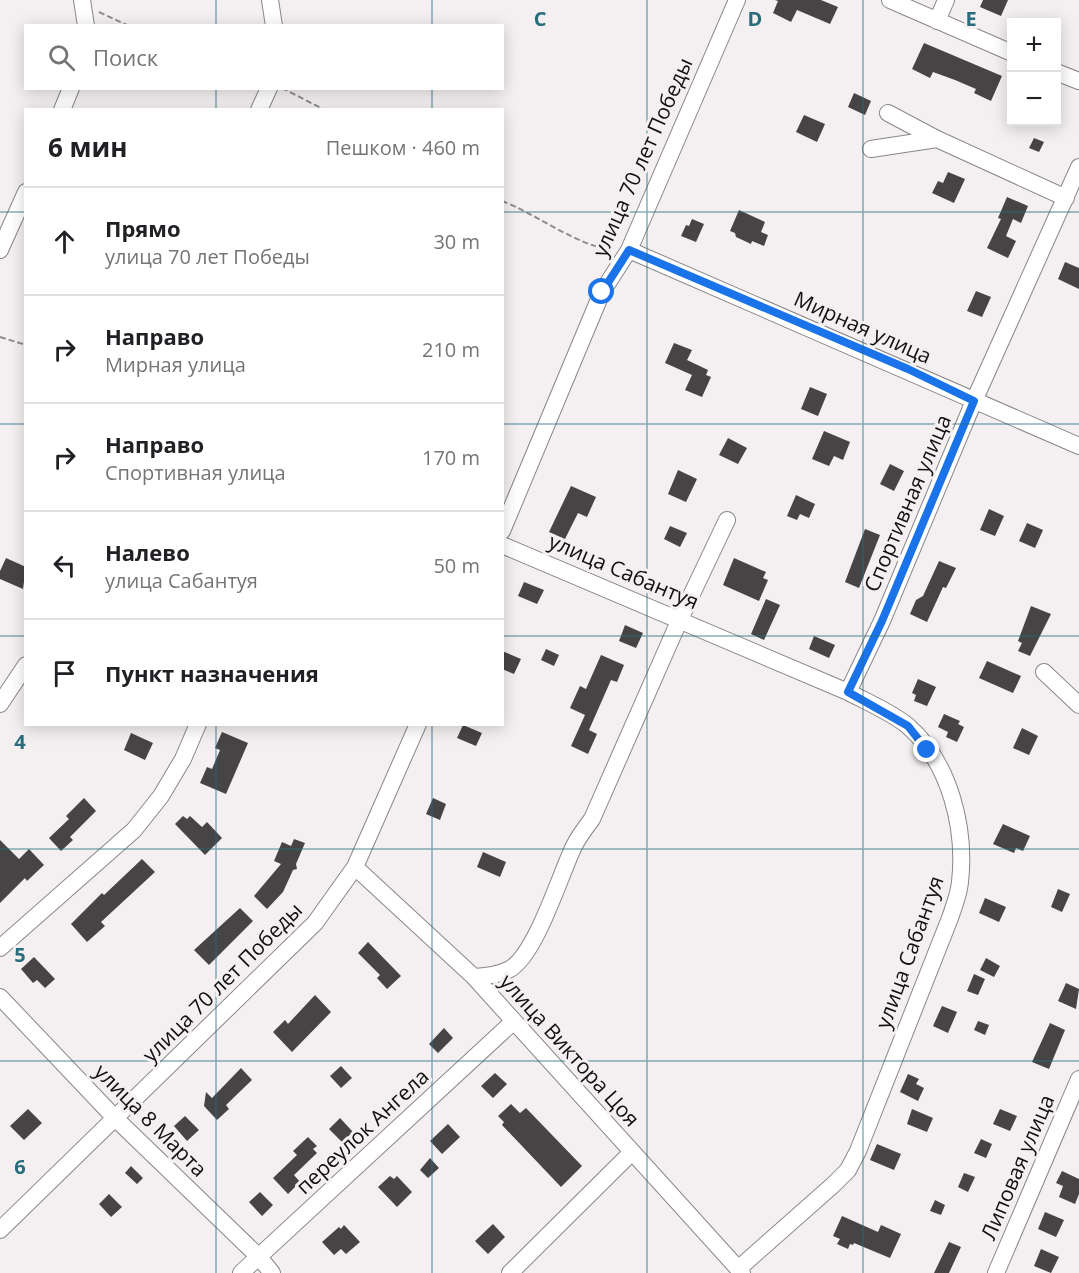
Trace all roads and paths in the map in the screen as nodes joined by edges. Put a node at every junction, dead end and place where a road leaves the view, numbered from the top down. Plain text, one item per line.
1 (270, 0) edge
2 (737, 0) edge
3 (890, 0) edge
4 (946, 0) edge
5 (86, 4) edge
6 (937, 21) junction
7 (86, 24) edge
8 (125, 24) edge
9 (274, 24) edge
10 (1007, 51) edge
11 (1061, 74) edge
12 (1079, 81) edge
13 (70, 90) edge
14 (268, 90) edge
15 (286, 90) edge
16 (63, 108) edge
17 (260, 108) edge
18 (321, 108) edge
19 (888, 113) dead end
20 (937, 139) junction
21 (871, 149) dead end
22 (1079, 167) edge
23 (24, 196) edge
24 (1066, 198) junction
25 (504, 202) edge
26 (0, 250) edge
27 (629, 250) junction
28 (0, 337) edge
29 (24, 344) edge
30 (974, 401) junction
31 (1079, 446) edge
32 (727, 520) dead end
33 (504, 526) edge
34 (504, 546) edge
35 (680, 619) junction
36 (24, 667) edge
37 (1044, 672) dead end
38 (848, 692) junction
39 (0, 704) edge
40 (1079, 705) edge
41 (197, 726) edge
42 (417, 726) edge
43 (355, 867) junction
44 (0, 948) edge
45 (474, 977) junction
46 (0, 997) edge
47 (514, 1021) junction
48 (1079, 1079) edge
49 (115, 1118) junction
50 (632, 1152) junction
51 (0, 1230) edge
52 (259, 1257) junction
53 (740, 1271) edge
54 (241, 1273) edge
55 (272, 1273) edge
56 (510, 1273) edge
57 (996, 1273) edge

1 - 9 street
2 - 27 street, улица 70 лет Победы
3 - 6 street
4 - 6 street
5 - 7 street
5 - 8 path
6 - 10 street
11 - 12 street
13 - 16 street
14 - 17 street
15 - 18 path
19 - 20 street
20 - 21 street
20 - 24 street
22 - 24 street, Спортивная улица
23 - 26 street
24 - 30 street, Спортивная улица
25 - 27 path
27 - 30 street, Мирная улица
27 - 33 street, улица 70 лет Победы
28 - 29 path
30 - 31 street, Мирная улица
30 - 38 street, Спортивная улица
32 - 35 street
34 - 35 street, улица Сабантуя
35 - 38 street, улица Сабантуя
35 - 45 street
36 - 39 street
37 - 40 street
38 - 53 street, улица Сабантуя
41 - 44 street
42 - 43 street, улица 70 лет Победы
43 - 45 street, улица Виктора Цоя
43 - 49 street, улица 70 лет Победы
45 - 47 street, улица Виктора Цоя
46 - 49 street, улица 8 Марта
47 - 50 street, улица Виктора Цоя
47 - 52 street, переулок Ангела
48 - 57 street, Липовая улица
49 - 51 street, улица 70 лет Победы
49 - 52 street, улица 8 Марта
50 - 53 street, улица Виктора Цоя
50 - 56 street
52 - 54 street, переулок Ангела
52 - 55 street, улица 8 Марта

